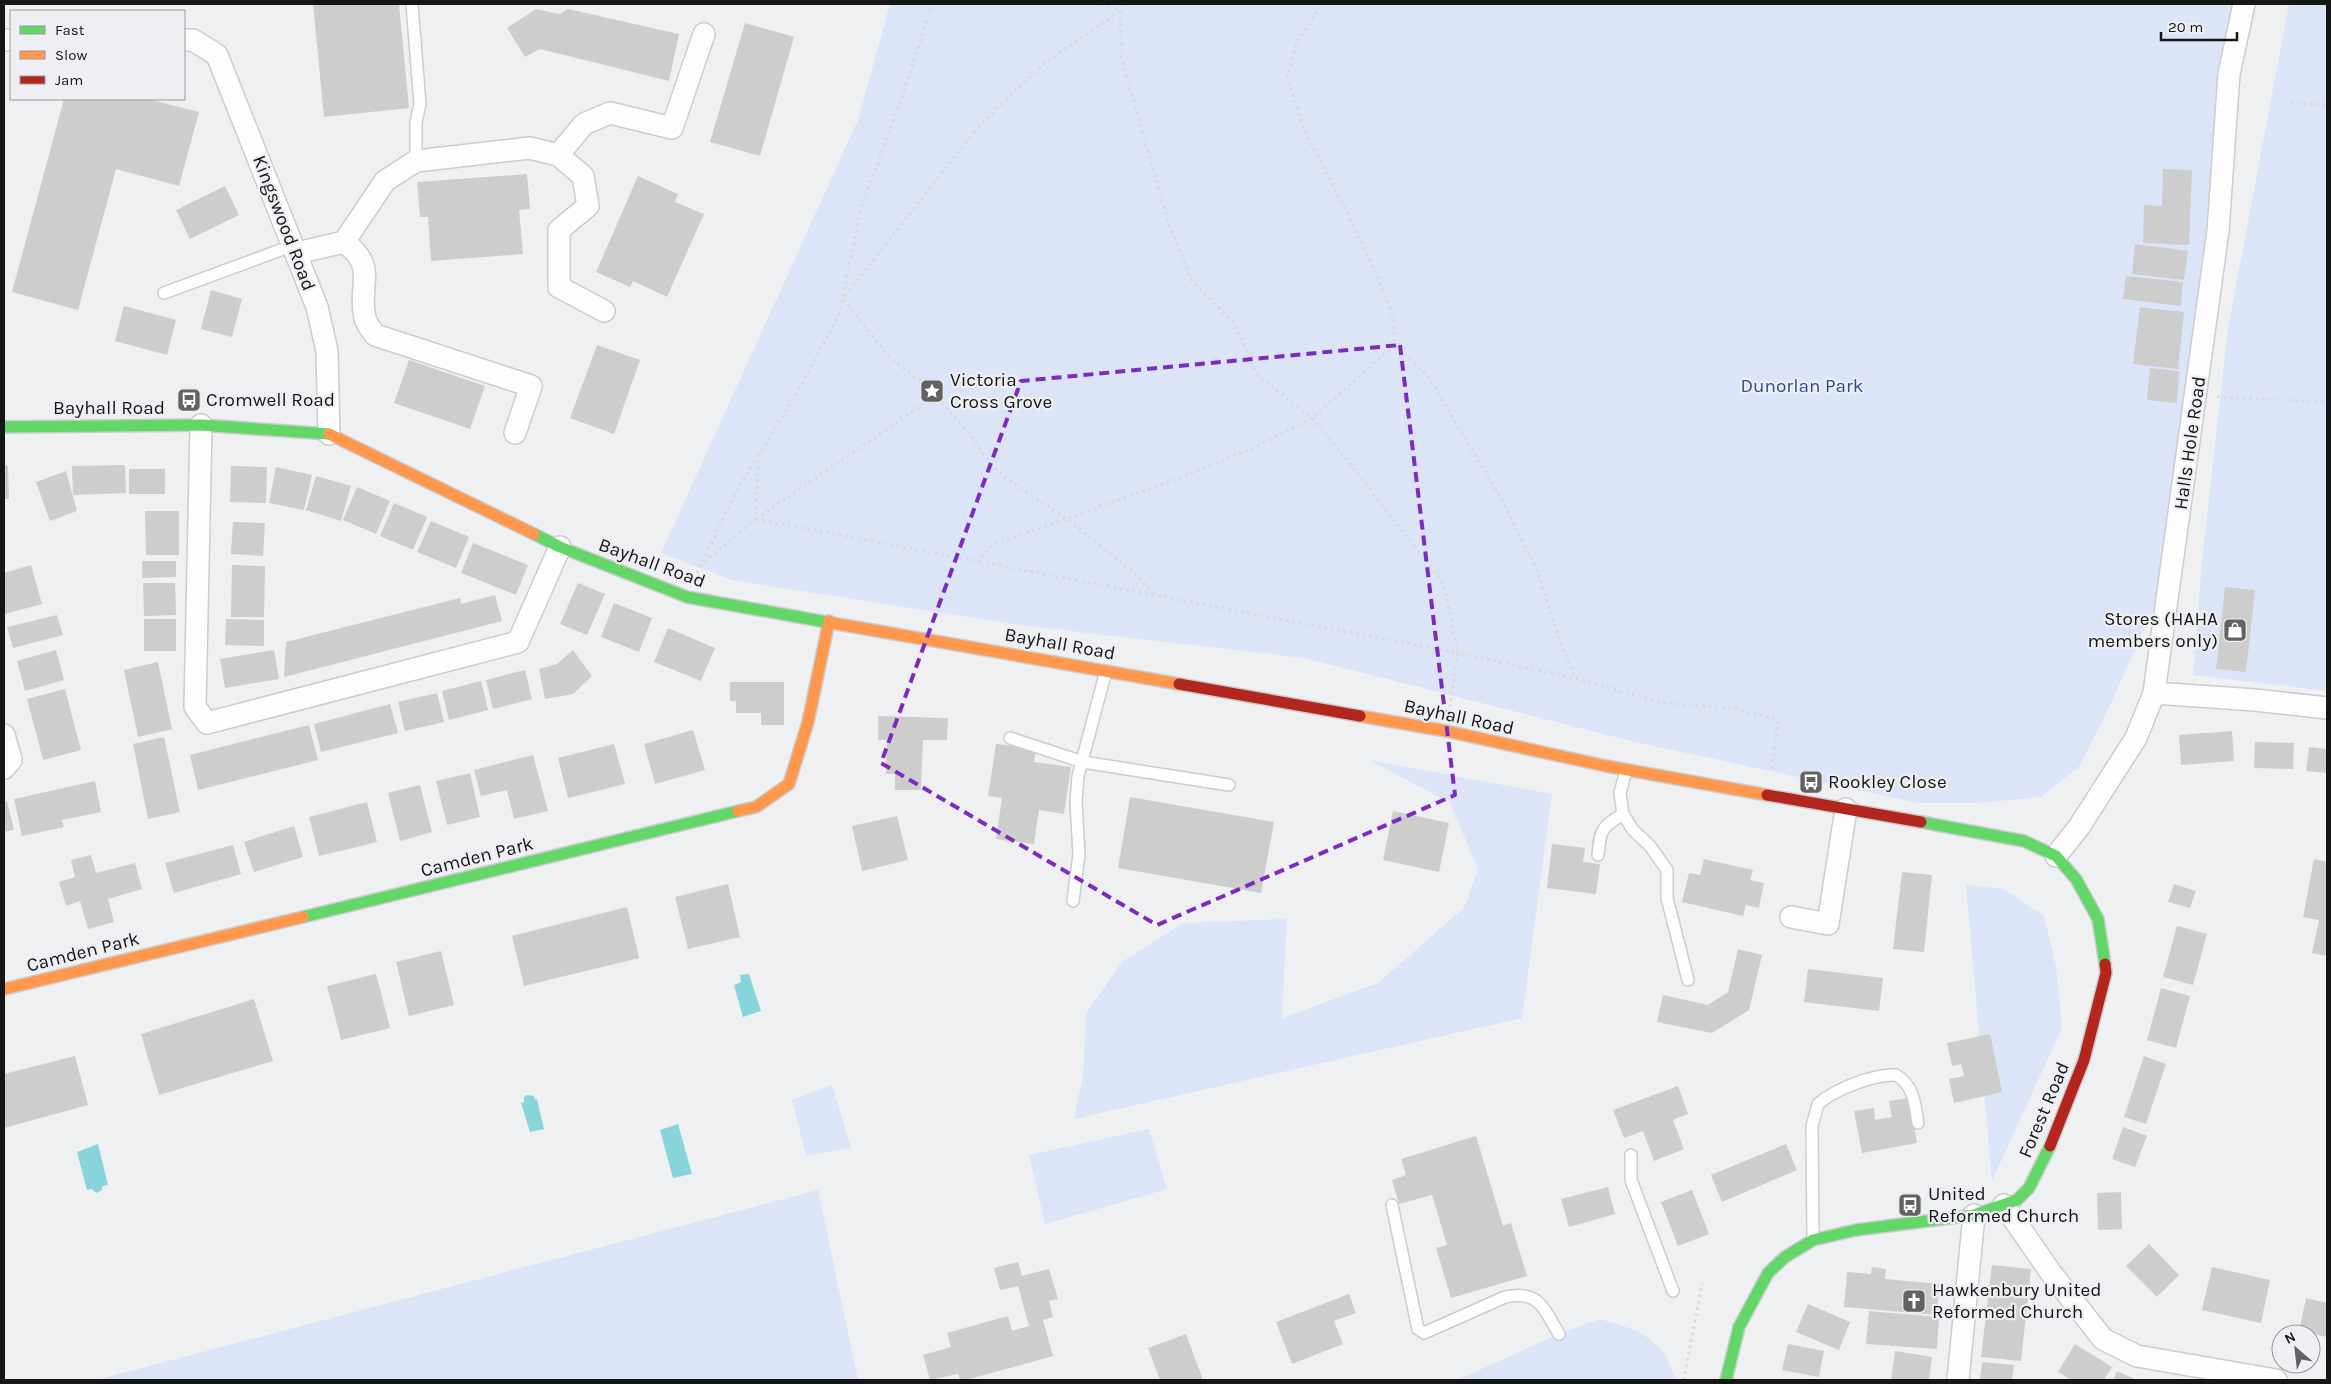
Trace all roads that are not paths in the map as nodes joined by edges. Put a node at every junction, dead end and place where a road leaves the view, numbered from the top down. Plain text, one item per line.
1 (412, 4) edge
2 (2244, 4) edge
3 (704, 34) dead end
4 (185, 40) edge
5 (558, 154) junction
6 (416, 161) junction
7 (344, 242) junction
8 (295, 249) junction
9 (164, 293) dead end
10 (604, 311) dead end
11 (201, 425) junction
12 (4, 426) edge
13 (515, 433) dead end
14 (329, 434) junction
15 (560, 547) junction
16 (829, 620) junction
17 (1107, 670) junction
18 (2154, 693) junction
19 (2327, 708) edge
20 (4, 735) edge
21 (1010, 738) dead end
22 (1083, 762) junction
23 (4, 768) edge
24 (1626, 770) junction
25 (1229, 785) dead end
26 (1846, 809) junction
27 (1623, 814) junction
28 (1598, 854) dead end
29 (2056, 856) junction
30 (1073, 902) dead end
31 (1791, 917) dead end
32 (2098, 920) joint
33 (1688, 980) dead end
34 (4, 989) edge
35 (1918, 1123) dead end
36 (1632, 1156) dead end
37 (1392, 1205) dead end
38 (2004, 1205) junction
39 (1974, 1215) junction
40 (1813, 1240) junction
41 (1673, 1292) dead end
42 (1559, 1334) dead end
43 (1726, 1380) edge
44 (1958, 1380) edge
45 (2276, 1380) edge

1 - 6 lane
2 - 18 street, Halls Hole Road
3 - 5 street
4 - 8 street, Kingswood Road
5 - 6 street
5 - 10 street
6 - 7 street
7 - 8 street
7 - 13 street
8 - 9 lane
8 - 14 street, Kingswood Road
11 - 12 street, Bayhall Road
11 - 14 street, Bayhall Road
11 - 15 street
14 - 15 street, Bayhall Road
15 - 16 street, Bayhall Road
16 - 17 street, Bayhall Road
16 - 34 street, Camden Park
17 - 22 lane
17 - 24 street, Bayhall Road
18 - 19 street
18 - 29 street, Halls Hole Road
20 - 23 street
21 - 22 lane
22 - 25 lane
22 - 30 lane
24 - 26 street, Bayhall Road
24 - 27 lane
26 - 29 street, Bayhall Road
26 - 31 street
27 - 28 lane
27 - 33 lane
29 - 32 street, Bayhall Road
32 - 38 street, Forest Road
35 - 40 lane
36 - 41 lane
37 - 42 lane
38 - 39 street, Forest Road
38 - 45 street
39 - 40 street, Forest Road
39 - 44 street
40 - 43 street, Forest Road

